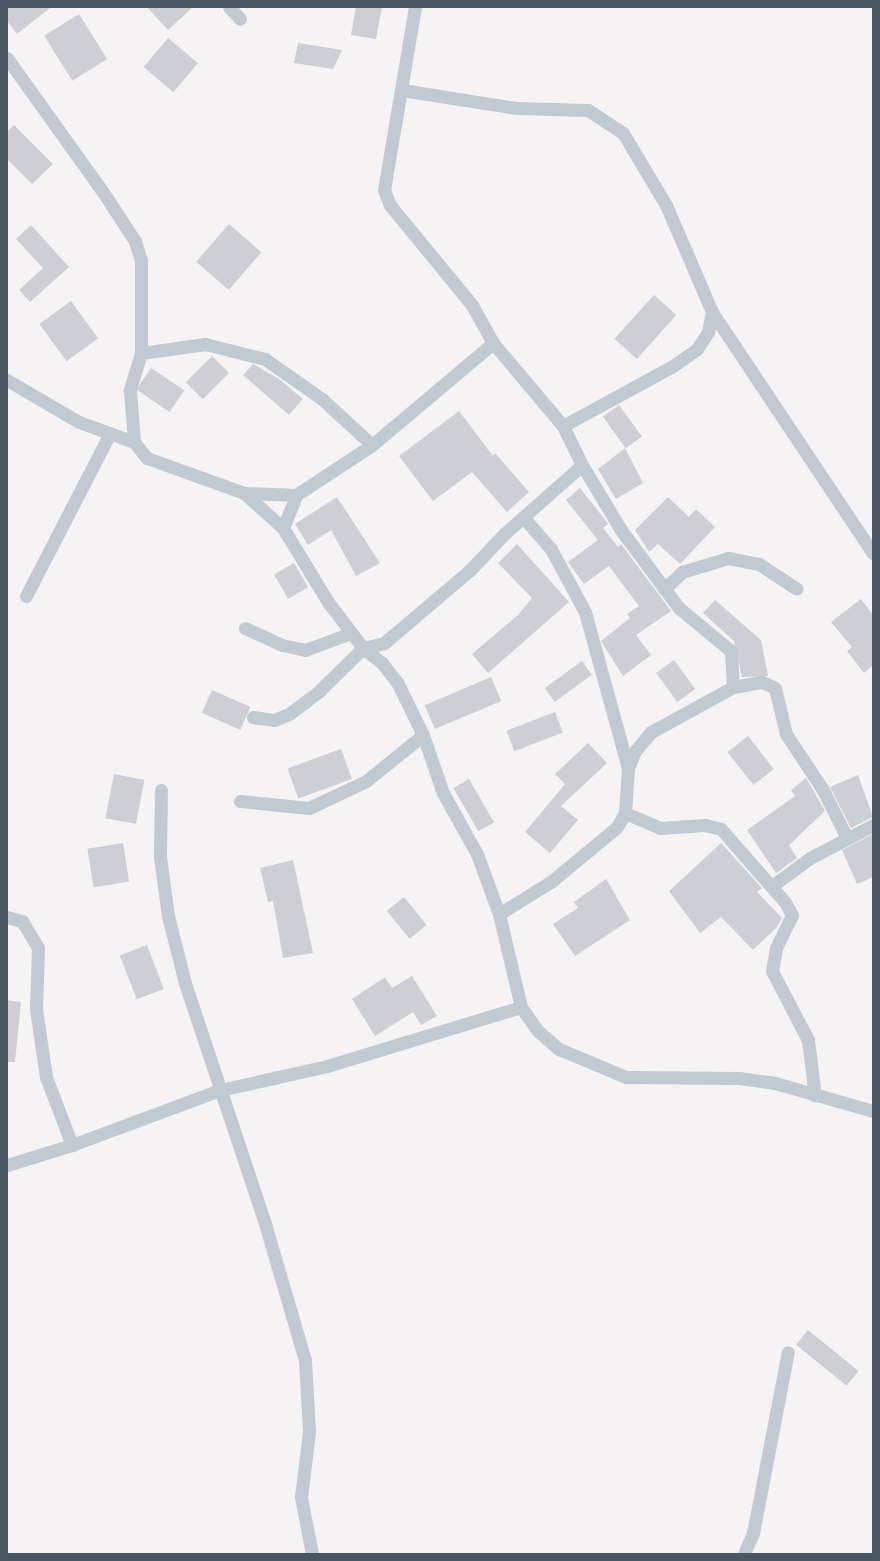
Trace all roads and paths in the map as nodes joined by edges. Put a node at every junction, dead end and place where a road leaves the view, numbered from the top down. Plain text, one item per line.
1 (229, 7) edge
2 (415, 7) edge
3 (240, 19) dead end
4 (7, 58) edge
5 (402, 90) junction
6 (712, 312) junction
7 (493, 343) junction
8 (142, 353) junction
9 (7, 380) edge
10 (564, 426) junction
11 (110, 433) junction
12 (134, 442) junction
13 (372, 445) junction
14 (582, 465) junction
15 (244, 493) junction
16 (296, 495) junction
17 (523, 517) junction
18 (283, 528) junction
19 (873, 553) edge
20 (664, 589) junction
21 (797, 589) dead end
22 (26, 596) dead end
23 (245, 628) dead end
24 (351, 633) junction
25 (363, 648) junction
26 (733, 687) junction
27 (253, 717) dead end
28 (423, 735) junction
29 (628, 768) junction
30 (161, 790) dead end
31 (240, 802) dead end
32 (626, 813) junction
33 (873, 825) edge
34 (847, 838) junction
35 (772, 886) junction
36 (499, 914) junction
37 (7, 917) edge
38 (521, 1007) junction
39 (220, 1090) junction
40 (814, 1096) junction
41 (873, 1111) edge
42 (72, 1145) junction
43 (7, 1165) edge
44 (788, 1352) dead end
45 (312, 1554) edge
46 (744, 1554) edge

1 - 3 street
2 - 5 street
4 - 8 street
5 - 6 street
5 - 7 street
6 - 10 street
6 - 19 street
7 - 10 street
7 - 13 street
8 - 12 street
8 - 13 street
9 - 11 street
10 - 14 street
11 - 12 street
11 - 22 street
12 - 15 street
13 - 16 street
14 - 17 street
14 - 20 street
15 - 16 street
15 - 18 street
16 - 18 street
17 - 25 street
17 - 29 street
18 - 24 street
20 - 21 street
20 - 26 street
23 - 24 street
24 - 25 street
25 - 27 street
25 - 28 street
26 - 29 street
26 - 34 street
28 - 31 street
28 - 36 street
29 - 32 street
30 - 39 street
32 - 35 street
32 - 36 street
33 - 34 street
34 - 35 street
35 - 40 street
36 - 38 street
37 - 42 street
38 - 39 street
38 - 40 street
39 - 42 street
39 - 45 street
40 - 41 street
42 - 43 street
44 - 46 street

